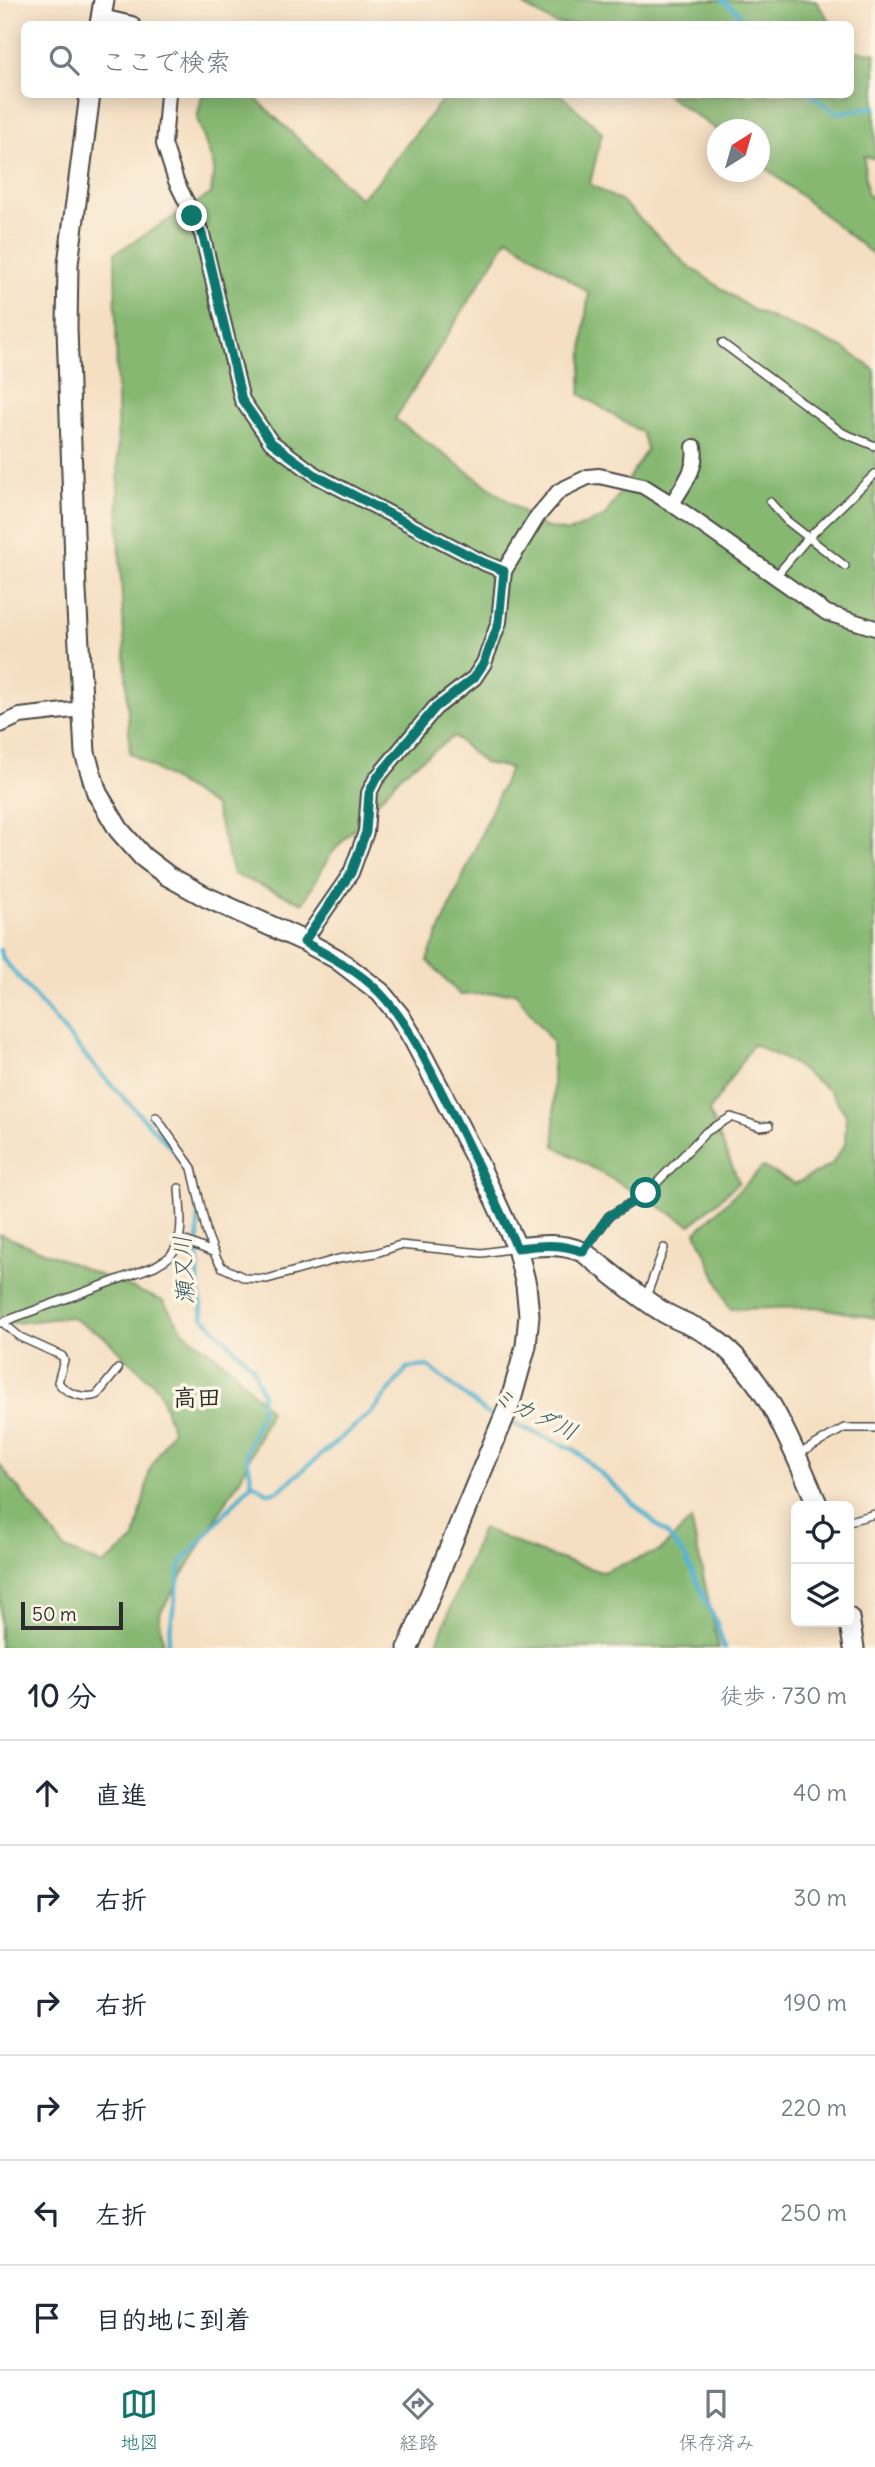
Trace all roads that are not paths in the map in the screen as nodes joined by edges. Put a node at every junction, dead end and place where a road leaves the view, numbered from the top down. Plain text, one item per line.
1 (102, 14) edge
2 (123, 21) edge
3 (89, 98) edge
4 (168, 98) edge
5 (722, 343) dead end
6 (875, 446) edge
7 (694, 447) dead end
8 (875, 474) edge
9 (770, 502) dead end
10 (672, 504) junction
11 (808, 538) junction
12 (845, 566) dead end
13 (504, 571) junction
14 (775, 577) junction
15 (875, 628) edge
16 (82, 709) junction
17 (0, 724) edge
18 (304, 942) junction
19 (156, 1117) dead end
20 (769, 1126) dead end
21 (179, 1188) dead end
22 (178, 1238) junction
23 (517, 1248) junction
24 (664, 1248) dead end
25 (583, 1252) junction
26 (215, 1254) junction
27 (645, 1299) junction
28 (1, 1322) edge
29 (118, 1369) dead end
30 (875, 1429) edge
31 (796, 1456) junction
32 (816, 1501) edge
33 (875, 1514) edge
34 (854, 1520) edge
35 (850, 1627) edge
36 (408, 1648) edge
37 (854, 1648) edge

1 - 2 street
3 - 16 street
4 - 13 street
5 - 6 lane
7 - 10 street
8 - 11 lane
9 - 11 lane
10 - 13 street
10 - 14 street
11 - 12 lane
11 - 14 lane
13 - 18 street
14 - 15 street
16 - 17 street
16 - 18 street
18 - 23 street
19 - 26 lane
20 - 25 lane
21 - 22 lane
22 - 26 lane
22 - 28 lane
23 - 25 street
23 - 26 lane
23 - 36 street
24 - 27 lane
25 - 27 street
27 - 31 street
28 - 29 lane
30 - 31 lane
31 - 32 street
33 - 34 lane
35 - 37 street

